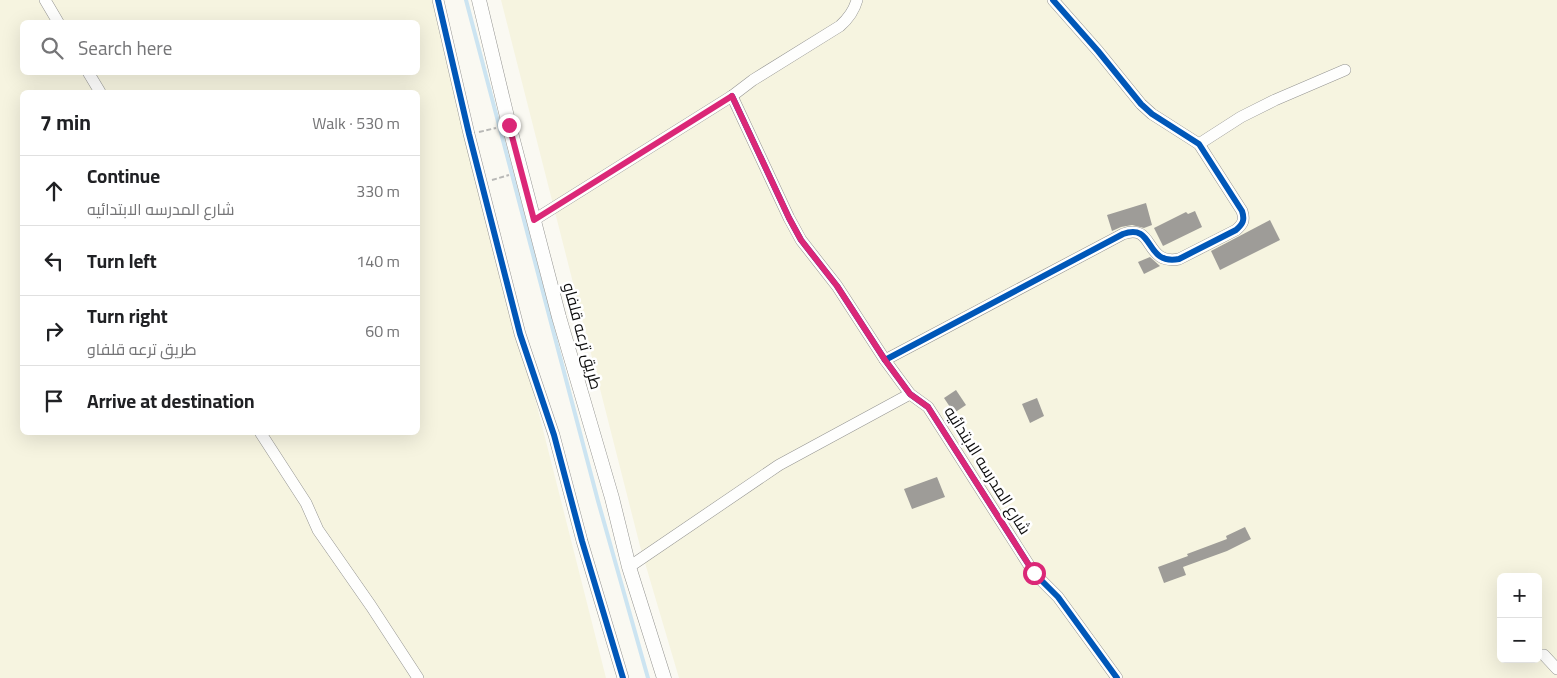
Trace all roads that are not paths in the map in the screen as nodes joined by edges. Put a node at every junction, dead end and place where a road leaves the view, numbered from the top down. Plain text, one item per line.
1 (45, 0) edge
2 (438, 0) edge
3 (479, 0) edge
4 (857, 0) edge
5 (1053, 0) edge
6 (57, 20) edge
7 (1345, 70) dead end
8 (90, 75) edge
9 (99, 90) edge
10 (732, 96) junction
11 (1200, 144) junction
12 (534, 220) junction
13 (885, 360) junction
14 (910, 394) junction
15 (262, 435) edge
16 (630, 567) junction
17 (1544, 655) dead end
18 (1557, 669) edge
19 (418, 678) edge
20 (623, 678) edge
21 (664, 678) edge
22 (1118, 678) edge

1 - 6 street
2 - 20 street
3 - 12 street, طريق ترعه قلفاو
4 - 10 street
5 - 11 street
7 - 11 street
8 - 9 street
10 - 12 street
10 - 13 street, شارع المدرسه الابتدائيه
11 - 13 street
12 - 16 street, طريق ترعه قلفاو
13 - 14 street, شارع المدرسه الابتدائيه
14 - 16 street
14 - 22 street, شارع المدرسه الابتدائيه
15 - 19 street
16 - 21 street, طريق ترعه قلفاو
17 - 18 street

